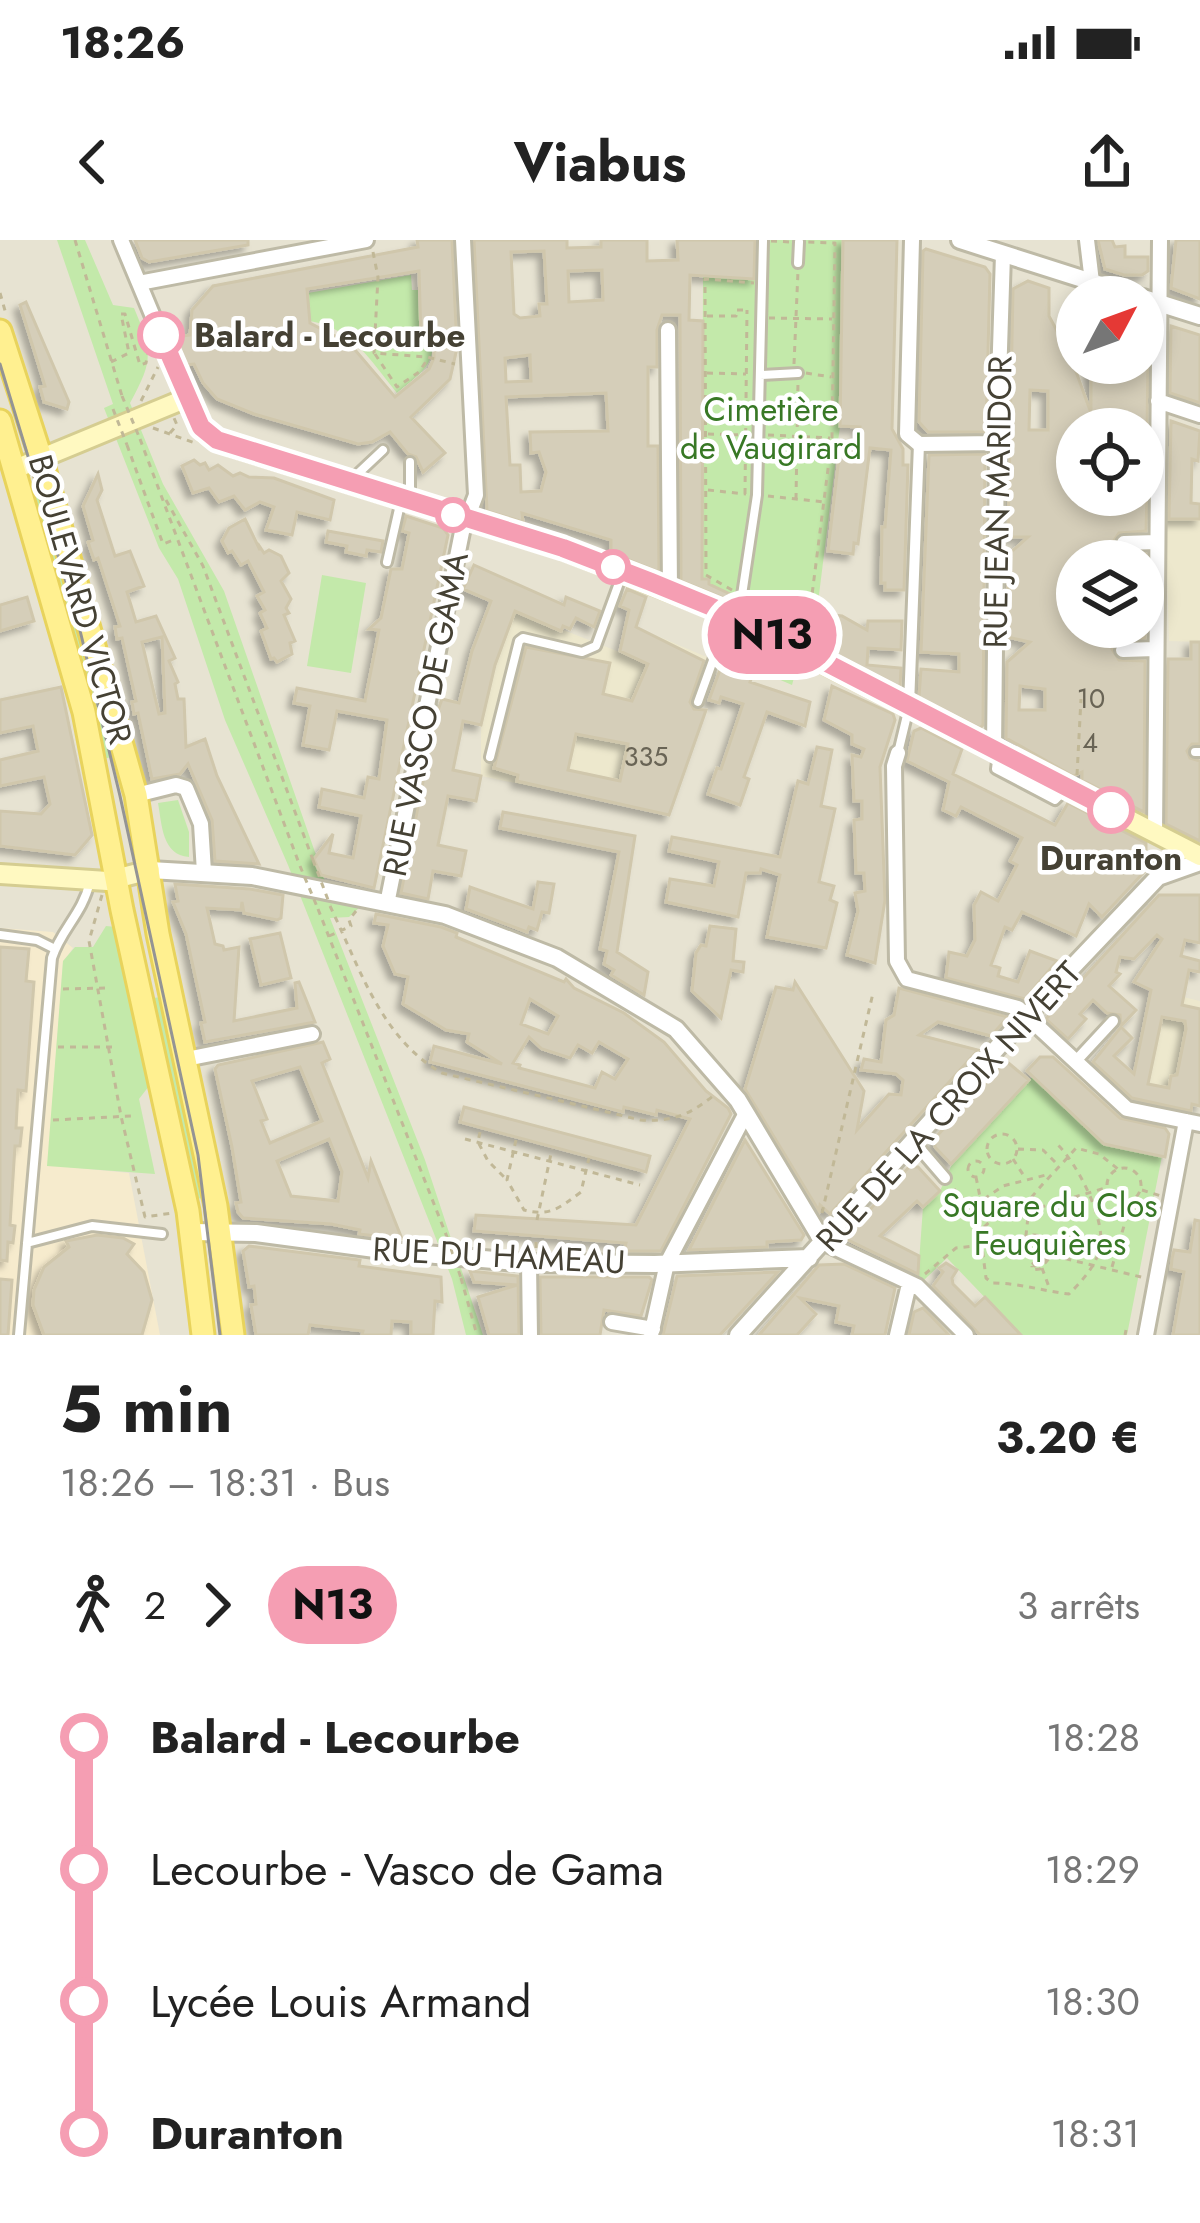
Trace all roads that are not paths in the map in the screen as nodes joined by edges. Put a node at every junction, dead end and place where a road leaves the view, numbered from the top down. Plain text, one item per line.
1 (121, 240) edge
2 (464, 240) edge
3 (912, 240) edge
4 (960, 240) edge
5 (1087, 240) edge
6 (1160, 240) edge
7 (763, 241) edge
8 (799, 242) edge
9 (369, 246) edge
10 (1004, 254) junction
11 (798, 263) road end
12 (1073, 276) edge
13 (1091, 276) edge
14 (1152, 276) edge
15 (139, 283) junction
16 (1164, 305) edge
17 (1200, 316) edge
18 (668, 330) dead end
19 (0, 331) edge
20 (796, 373) road end
21 (760, 375) junction
22 (1156, 384) edge
23 (187, 398) junction
24 (1158, 401) junction
25 (1200, 415) edge
26 (0, 421) edge
27 (997, 443) junction
28 (919, 444) junction
29 (382, 450) dead end
30 (41, 458) junction
31 (410, 461) dead end
32 (15, 469) junction
33 (348, 482) junction
34 (406, 500) junction
35 (467, 520) junction
36 (1156, 540) edge
37 (387, 562) dead end
38 (624, 572) junction
39 (670, 590) junction
40 (736, 614) junction
41 (1123, 650) dead end
42 (1156, 650) joint
43 (698, 703) dead end
44 (909, 705) junction
45 (996, 752) junction
46 (898, 753) joint
47 (490, 757) dead end
48 (136, 795) junction
49 (1155, 833) junction
50 (1200, 860) edge
51 (150, 870) junction
52 (204, 872) junction
53 (0, 874) edge
54 (103, 884) junction
55 (387, 904) junction
56 (0, 935) edge
57 (55, 949) junction
58 (1026, 1016) junction
59 (1113, 1021) dead end
60 (312, 1034) dead end
61 (186, 1059) junction
62 (1075, 1062) junction
63 (746, 1113) junction
64 (1193, 1123) edge
65 (914, 1142) junction
66 (946, 1178) road end
67 (185, 1222) junction
68 (220, 1232) junction
69 (822, 1233) junction
70 (162, 1234) dead end
71 (27, 1243) junction
72 (532, 1256) junction
73 (808, 1258) junction
74 (667, 1263) junction
75 (913, 1285) junction
76 (612, 1322) dead end
77 (652, 1332) edge
78 (19, 1335) edge
79 (203, 1335) edge
80 (233, 1335) edge
81 (530, 1335) edge
82 (738, 1335) edge
83 (897, 1335) edge
84 (966, 1335) edge
85 (1146, 1335) edge

1 - 15 street
2 - 35 street, RUE VASCO DE GAMA
3 - 28 street
4 - 10 street
5 - 13 street
6 - 14 street
7 - 21 lane
8 - 11 lane
9 - 15 street
10 - 12 street
10 - 27 street, RUE JEAN MARIDOR
15 - 23 street
16 - 17 street
18 - 39 street
19 - 30 main road, BOULEVARD VICTOR
20 - 21 lane
21 - 40 lane
22 - 24 street
23 - 30 main road
23 - 33 main road
24 - 25 street
24 - 36 street
26 - 32 main road, BOULEVARD VICTOR
27 - 28 street
27 - 45 street, RUE JEAN MARIDOR
28 - 44 street
29 - 33 lane
30 - 32 main road
30 - 48 main road, BOULEVARD VICTOR
31 - 34 lane
32 - 54 main road, BOULEVARD VICTOR
33 - 34 main road
34 - 35 main road
34 - 37 lane
35 - 38 main road
35 - 55 street, RUE VASCO DE GAMA
38 - 39 main road
38 - 47 lane
39 - 40 main road
40 - 43 lane
40 - 44 main road
41 - 42 street
42 - 49 street
44 - 45 main road
44 - 46 lane
45 - 49 main road
46 - 58 street
48 - 51 main road, BOULEVARD VICTOR
48 - 52 street
49 - 50 main road
50 - 58 street, RUE DE LA CROIX NIVERT
51 - 52 street
51 - 54 main road
51 - 61 main road, BOULEVARD VICTOR
52 - 55 street
53 - 54 main road
54 - 57 lane
54 - 67 main road, BOULEVARD VICTOR
55 - 63 street
56 - 57 lane
57 - 71 lane
58 - 62 street
58 - 65 street, RUE DE LA CROIX NIVERT
59 - 62 street
60 - 61 street
61 - 68 main road, BOULEVARD VICTOR
62 - 64 street
63 - 69 street
63 - 74 street
64 - 85 street
65 - 66 street
65 - 69 street, RUE DE LA CROIX NIVERT
67 - 68 street, RUE DU HAMEAU
67 - 79 main road, BOULEVARD VICTOR
68 - 72 street, RUE DU HAMEAU
68 - 80 main road, BOULEVARD VICTOR
69 - 73 street, RUE DE LA CROIX NIVERT
69 - 75 street
70 - 71 lane
71 - 78 lane
72 - 74 street, RUE DU HAMEAU
72 - 81 street
73 - 74 street, RUE DU HAMEAU
73 - 82 street, RUE DE LA CROIX NIVERT
74 - 77 street
75 - 83 street
75 - 84 street
76 - 77 street

